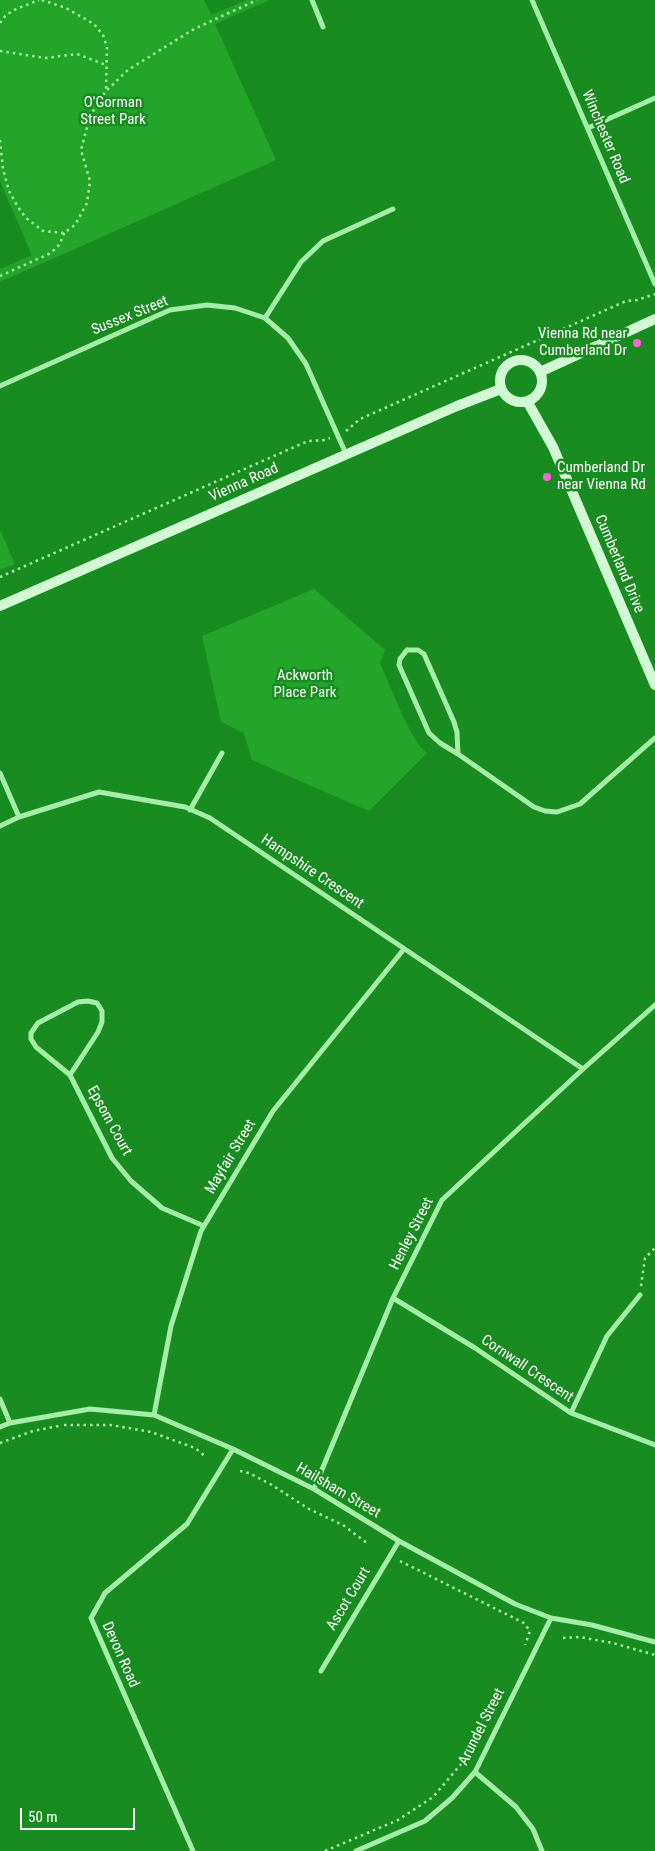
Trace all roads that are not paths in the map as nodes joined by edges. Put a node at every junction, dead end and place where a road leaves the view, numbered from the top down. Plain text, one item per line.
1 (312, 0) edge
2 (532, 0) edge
3 (323, 27) dead end
4 (655, 98) edge
5 (588, 128) junction
6 (393, 209) dead end
7 (655, 284) edge
8 (265, 318) junction
9 (655, 319) edge
10 (540, 372) junction
11 (0, 386) edge
12 (501, 389) junction
13 (527, 401) junction
14 (346, 454) junction
15 (0, 606) edge
16 (655, 685) edge
17 (655, 738) edge
18 (222, 753) dead end
19 (458, 754) junction
20 (0, 773) edge
21 (190, 810) junction
22 (19, 817) junction
23 (0, 826) edge
24 (404, 949) junction
25 (655, 1005) edge
26 (583, 1068) junction
27 (70, 1075) junction
28 (204, 1226) junction
29 (640, 1295) road end
30 (393, 1298) junction
31 (0, 1399) edge
32 (571, 1414) junction
33 (154, 1415) junction
34 (10, 1423) junction
35 (0, 1426) edge
36 (655, 1445) edge
37 (233, 1450) junction
38 (314, 1489) junction
39 (399, 1541) junction
40 (551, 1618) junction
41 (655, 1642) edge
42 (321, 1671) dead end
43 (476, 1772) junction
44 (192, 1851) edge
45 (356, 1851) edge
46 (542, 1851) edge

1 - 3 street
2 - 5 street, Winchester Road
4 - 5 street
5 - 7 street, Winchester Road
6 - 8 street
8 - 11 street, Sussex Street
8 - 14 street, Sussex Street
9 - 10 main road
10 - 12 main road
10 - 13 main road
12 - 13 main road
12 - 14 main road, Vienna Road
13 - 16 main road, Cumberland Drive
14 - 15 main road, Vienna Road
17 - 19 street
18 - 21 street
19 - 19 street
20 - 22 street
21 - 22 street, Hampshire Crescent
21 - 24 street, Hampshire Crescent
22 - 23 street, Hampshire Crescent
24 - 26 street, Hampshire Crescent
24 - 28 street, Mayfair Street
25 - 26 street, Henley Street
26 - 30 street, Henley Street
27 - 27 street, Epsom Court
27 - 28 street, Epsom Court
28 - 33 street, Mayfair Street
29 - 32 street
30 - 32 street, Cornwall Crescent
30 - 38 street, Henley Street
31 - 34 street
32 - 36 street, Cornwall Crescent
33 - 34 street, Hailsham Street
33 - 37 street, Hailsham Street
34 - 35 street, Hailsham Street
37 - 38 street, Hailsham Street
37 - 44 street, Devon Road
38 - 39 street, Hailsham Street
39 - 40 street, Hailsham Street
39 - 42 street, Ascot Court
40 - 41 street, Hailsham Street
40 - 43 street, Arundel Street
43 - 45 street, Arundel Street
43 - 46 street

